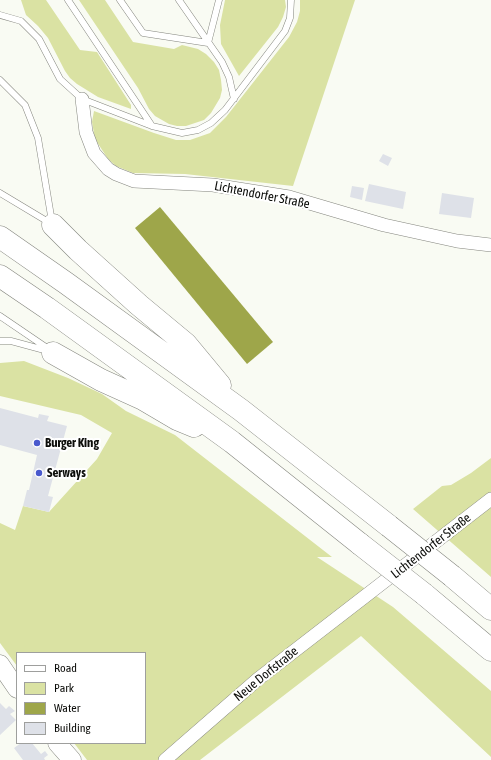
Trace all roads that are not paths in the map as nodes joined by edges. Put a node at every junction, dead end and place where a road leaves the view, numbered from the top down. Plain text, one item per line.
1 (68, 0) edge
2 (120, 0) edge
3 (179, 0) edge
4 (219, 0) edge
5 (291, 0) edge
6 (0, 15) edge
7 (208, 43) junction
8 (0, 80) edge
9 (234, 98) junction
10 (82, 100) junction
11 (152, 126) junction
12 (0, 193) edge
13 (53, 225) junction
14 (0, 237) edge
15 (491, 245) edge
16 (0, 276) edge
17 (0, 316) edge
18 (0, 341) edge
19 (53, 353) junction
20 (241, 410) junction
21 (232, 442) junction
22 (491, 499) edge
23 (371, 592) joint
24 (491, 609) edge
25 (491, 650) edge
26 (0, 664) edge
27 (16, 688) edge
28 (58, 744) edge
29 (72, 760) edge
30 (165, 760) edge

1 - 11 lane
2 - 7 lane
3 - 7 lane
4 - 7 lane
5 - 9 lane
6 - 10 lane
7 - 9 lane
8 - 13 lane
9 - 11 lane
10 - 11 lane
10 - 15 street, Lichtendorfer Straße
12 - 13 lane
13 - 20 highway
14 - 20 highway
16 - 21 highway
17 - 19 lane
18 - 19 lane
19 - 21 highway
20 - 24 highway, bridge
21 - 25 highway, bridge
22 - 23 street, Lichtendorfer Straße
23 - 30 street, Neue Dorfstraße
26 - 27 street
28 - 29 street

